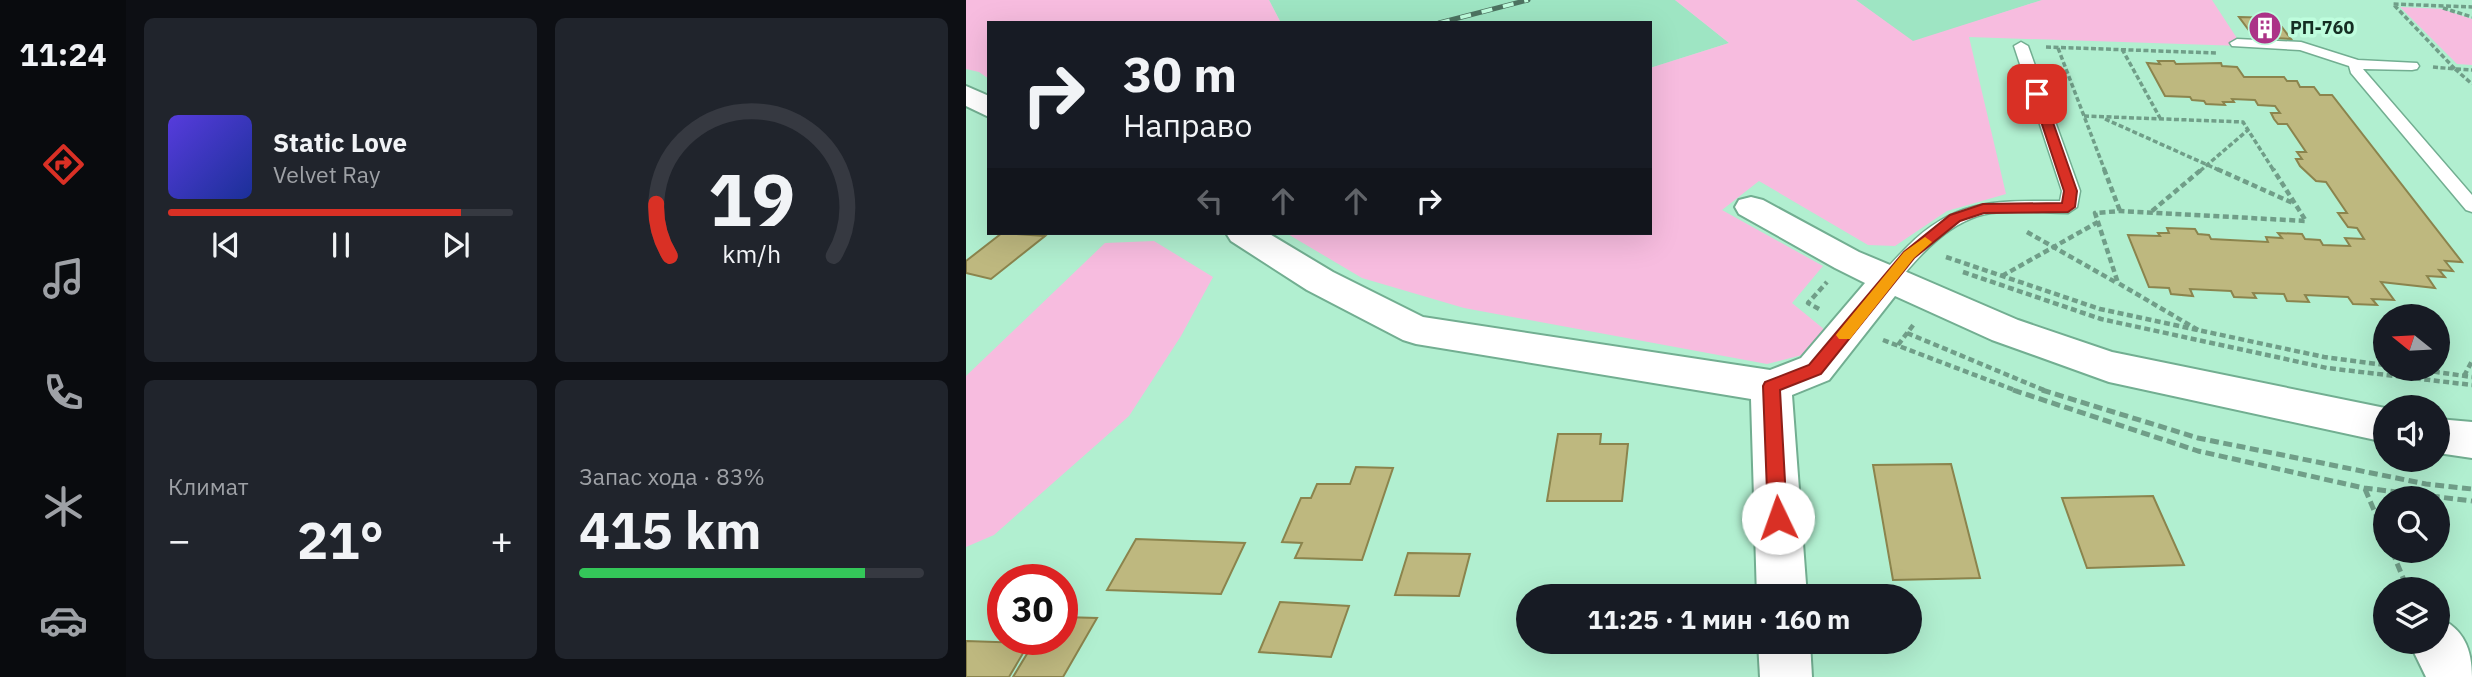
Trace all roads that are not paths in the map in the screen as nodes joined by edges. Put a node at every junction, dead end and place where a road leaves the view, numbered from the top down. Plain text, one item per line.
1 (2237, 43) dead end
2 (2021, 46) road end
3 (2357, 64) junction
4 (2412, 66) road end
5 (966, 94) edge
6 (987, 107) edge
7 (2472, 206) edge
8 (1751, 207) dead end
9 (1245, 235) edge
10 (1889, 279) junction
11 (1771, 386) junction
12 (2373, 422) edge
13 (2450, 437) edge
14 (2472, 440) edge
15 (1781, 584) edge
16 (1785, 654) edge
17 (2442, 654) edge
18 (1786, 677) edge
19 (2455, 677) edge

1 - 3 lane
2 - 10 lane
3 - 4 lane
3 - 7 lane
5 - 6 street
8 - 10 street
9 - 11 street
10 - 11 street
10 - 12 street
11 - 15 street
13 - 14 street
16 - 18 street
17 - 19 street

